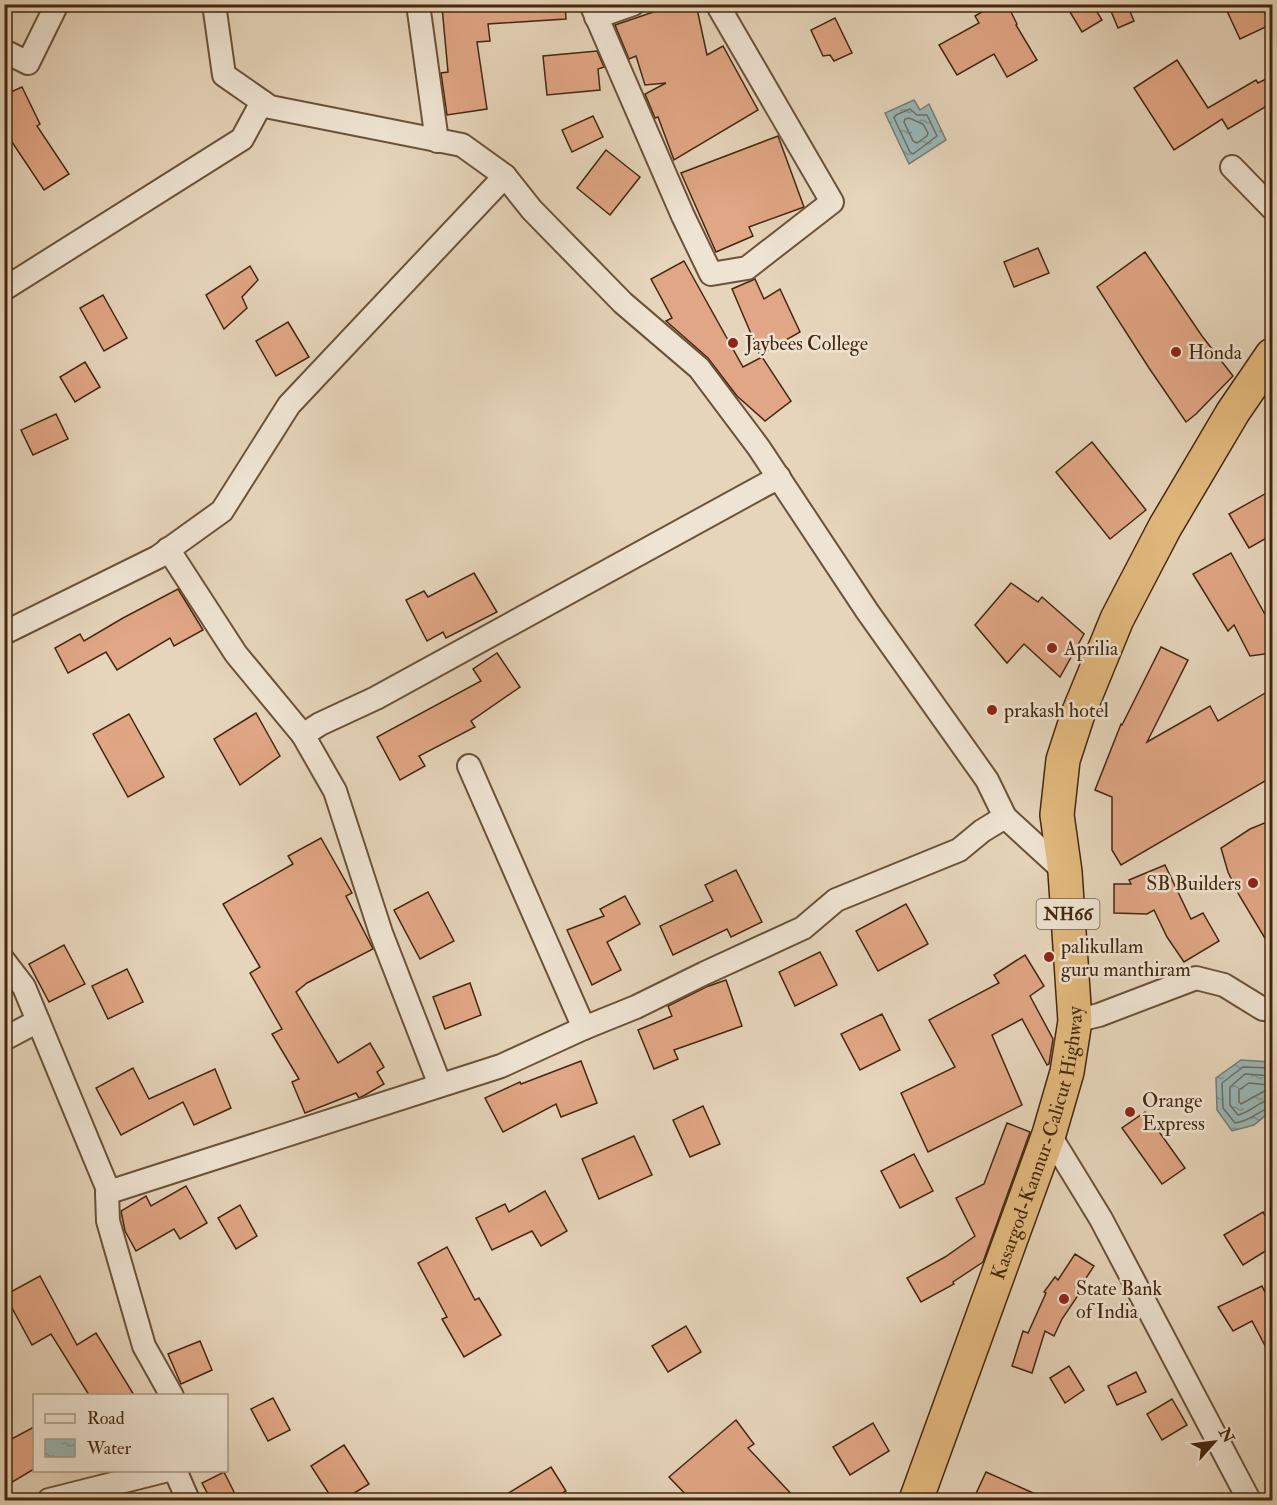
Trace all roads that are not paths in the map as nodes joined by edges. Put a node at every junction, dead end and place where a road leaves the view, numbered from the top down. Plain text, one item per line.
1 (57, 4) edge
2 (214, 4) edge
3 (418, 4) edge
4 (633, 4) edge
5 (717, 4) edge
6 (594, 11) edge
7 (4, 51) edge
8 (262, 102) junction
9 (437, 141) junction
10 (1232, 167) dead end
11 (505, 177) junction
12 (1272, 208) edge
13 (4, 289) edge
14 (1272, 355) edge
15 (779, 477) junction
16 (168, 549) junction
17 (4, 633) edge
18 (303, 735) junction
19 (469, 766) dead end
20 (1005, 817) junction
21 (1065, 872) junction
22 (4, 961) edge
23 (1272, 1007) edge
24 (38, 1021) junction
25 (1075, 1021) junction
26 (584, 1028) junction
27 (4, 1039) edge
28 (440, 1085) junction
29 (1049, 1134) junction
30 (109, 1192) junction
31 (171, 1394) edge
32 (160, 1472) edge
33 (176, 1472) edge
34 (49, 1500) edge
35 (188, 1500) edge
36 (916, 1500) edge
37 (1249, 1500) edge

1 - 7 street
2 - 8 street
3 - 9 street
4 - 6 street
5 - 6 street
8 - 9 street
8 - 13 street
9 - 11 street
10 - 12 street
11 - 15 street
11 - 16 street
14 - 21 highway, Kasargod-Kannur-Calicut Highway / NH66
15 - 18 street
15 - 20 street
16 - 17 street
16 - 18 street
18 - 28 street
19 - 26 street
20 - 21 street
20 - 26 street
21 - 25 highway, Kasargod-Kannur-Calicut Highway / NH66
22 - 24 street
23 - 25 street
24 - 27 street
24 - 30 street
25 - 29 highway, Kasargod-Kannur-Calicut Highway / NH66
26 - 28 street
28 - 30 street
29 - 36 highway, Kasargod-Kannur-Calicut Highway / NH66
29 - 37 street
30 - 31 street
32 - 34 street
33 - 35 street

